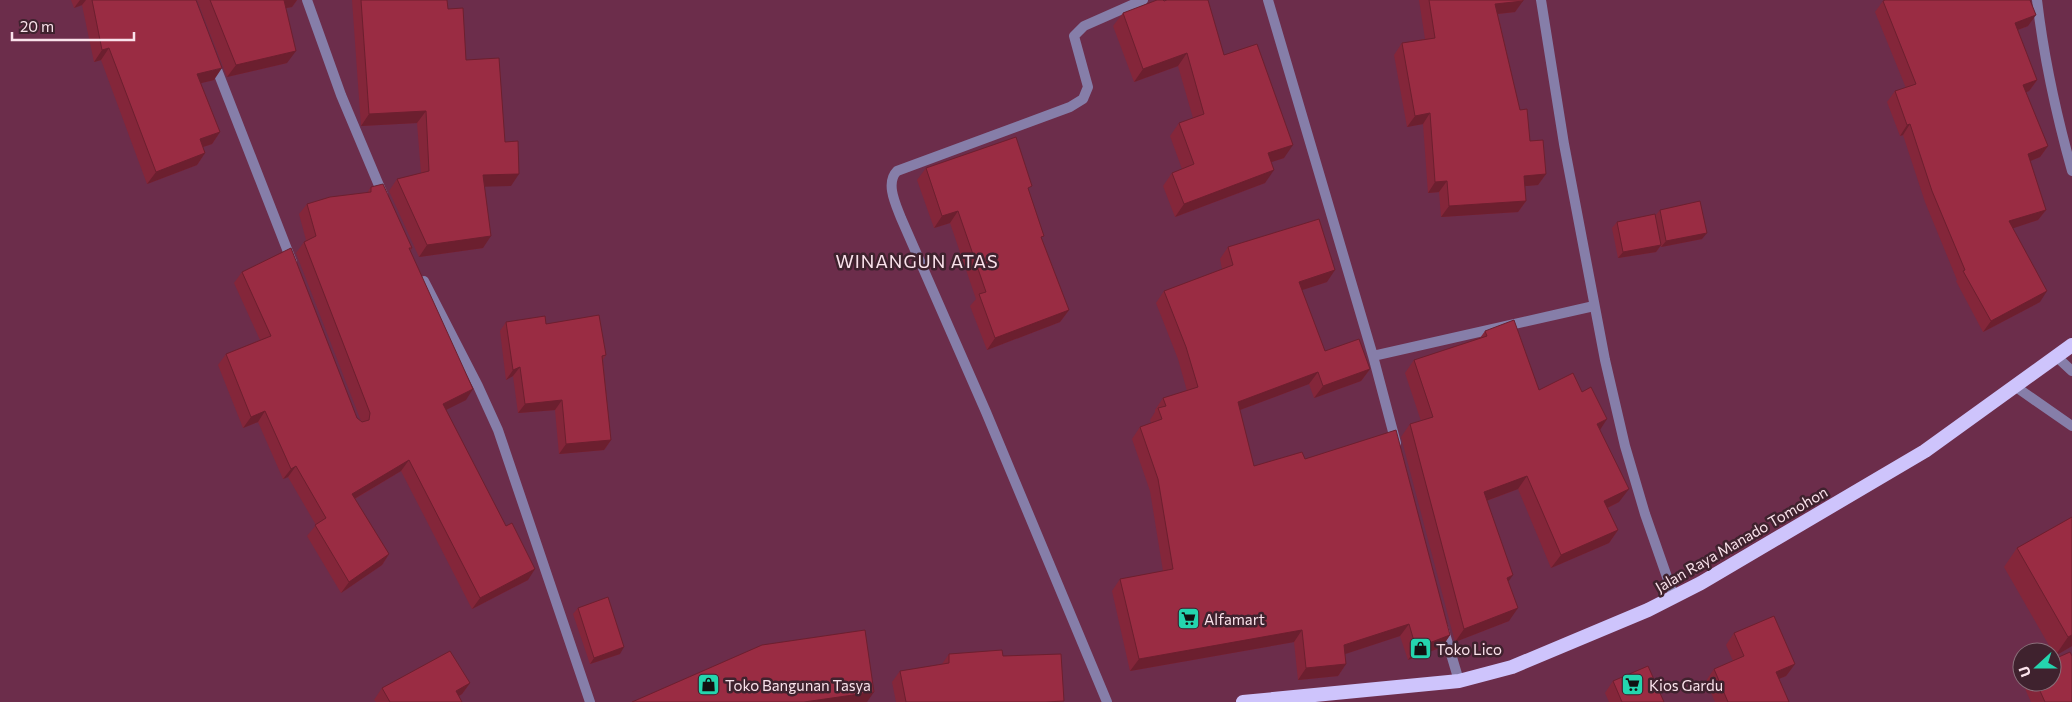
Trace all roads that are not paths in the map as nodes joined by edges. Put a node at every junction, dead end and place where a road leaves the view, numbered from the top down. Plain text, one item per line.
1 (307, 0) edge
2 (1143, 0) edge
3 (1268, 0) edge
4 (1541, 0) edge
5 (2037, 0) edge
6 (209, 49) edge
7 (2072, 171) edge
8 (389, 208) edge
9 (295, 270) edge
10 (421, 275) edge
11 (1594, 306) junction
12 (2072, 345) edge
13 (1373, 356) junction
14 (2057, 357) junction
15 (2072, 371) edge
16 (2016, 387) junction
17 (2072, 426) edge
18 (1398, 453) edge
19 (1674, 597) junction
20 (1440, 616) edge
21 (1459, 681) junction
22 (590, 702) edge
23 (1107, 702) edge
24 (1243, 702) edge

1 - 8 street
2 - 23 street
3 - 13 street
4 - 11 street
5 - 7 street
6 - 9 street
10 - 22 street
11 - 13 street
11 - 19 street
12 - 14 highway, Jalan Raya Manado Tomohon
13 - 18 street
14 - 15 street
14 - 16 highway, Jalan Raya Manado Tomohon
16 - 17 street
16 - 19 highway, Jalan Raya Manado Tomohon
19 - 21 highway, Jalan Raya Manado Tomohon
20 - 21 street
21 - 24 highway, Jalan Raya Manado Tomohon

